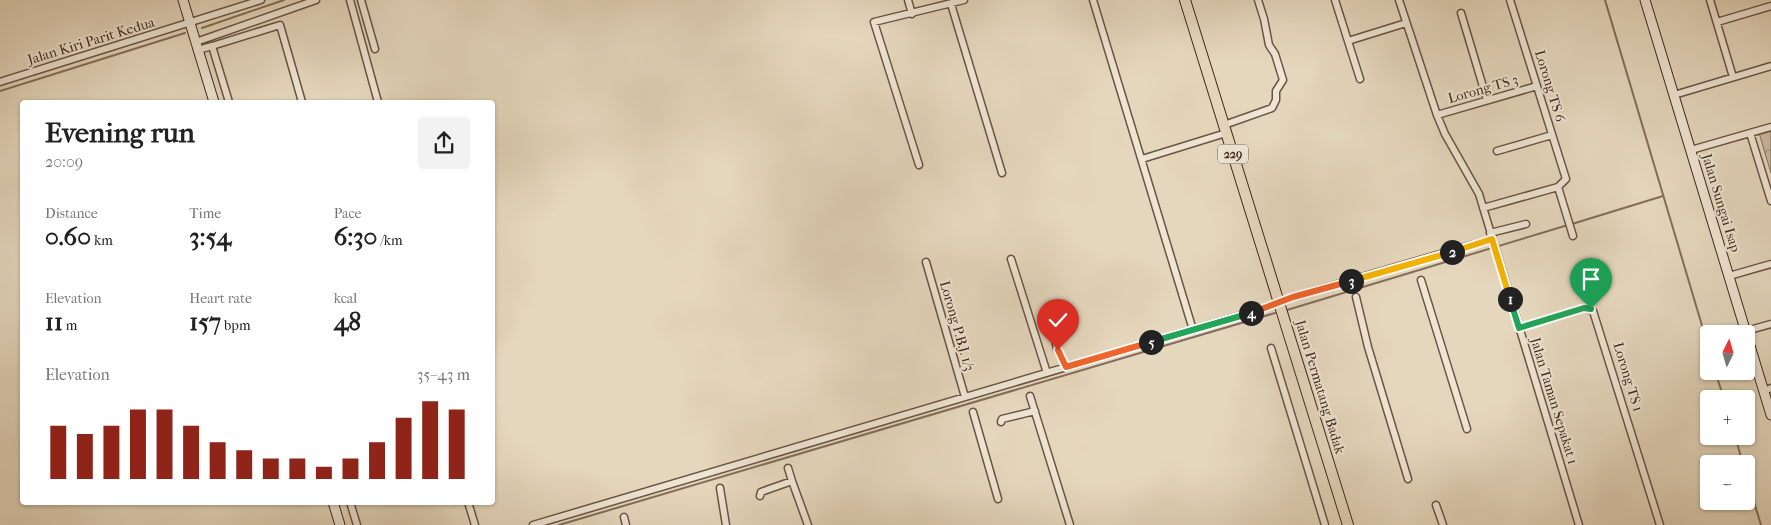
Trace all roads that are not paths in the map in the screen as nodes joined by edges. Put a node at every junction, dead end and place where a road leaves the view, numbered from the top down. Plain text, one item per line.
1 (183, 0) edge
2 (262, 0) edge
3 (316, 0) edge
4 (350, 0) edge
5 (361, 0) edge
6 (908, 0) edge
7 (964, 0) edge
8 (1093, 0) edge
9 (1186, 0) edge
10 (1258, 0) edge
11 (1335, 0) edge
12 (1399, 0) edge
13 (1510, 0) edge
14 (1645, 0) edge
15 (1710, 0) edge
16 (950, 4) junction
17 (1771, 6) edge
18 (1462, 13) dead end
19 (912, 14) junction
20 (1717, 22) junction
21 (190, 23) junction
22 (1406, 23) junction
23 (1348, 41) junction
24 (197, 46) junction
25 (212, 46) junction
26 (375, 49) dead end
27 (1771, 66) edge
28 (1733, 77) junction
29 (1360, 79) dead end
30 (0, 82) edge
31 (1537, 86) junction
32 (1674, 95) junction
33 (213, 100) edge
34 (228, 100) edge
35 (301, 100) edge
36 (377, 100) edge
37 (1488, 100) junction
38 (1437, 115) junction
39 (1771, 127) edge
40 (1225, 129) junction
41 (1750, 133) junction
42 (1552, 135) junction
43 (1691, 150) junction
44 (1497, 151) dead end
45 (1142, 159) junction
46 (919, 165) dead end
47 (1002, 173) dead end
48 (1558, 187) junction
49 (1771, 201) edge
50 (1483, 208) junction
51 (1526, 224) dead end
52 (1572, 233) dead end
53 (1492, 238) junction
54 (1011, 259) dead end
55 (926, 262) dead end
56 (1771, 264) edge
57 (1729, 276) junction
58 (1421, 280) dead end
59 (1356, 298) dead end
60 (1279, 303) junction
61 (1051, 320) dead end
62 (1771, 324) edge
63 (1744, 325) edge
64 (1519, 328) junction
65 (1755, 328) edge
66 (1193, 330) junction
67 (1271, 348) dead end
68 (1755, 356) edge
69 (1066, 367) junction
70 (1047, 373) junction
71 (1767, 390) edge
72 (1030, 396) dead end
73 (965, 398) junction
74 (1035, 411) junction
75 (973, 412) dead end
76 (1771, 415) edge
77 (1001, 422) dead end
78 (1467, 429) dead end
79 (788, 468) dead end
80 (1408, 479) dead end
81 (792, 481) junction
82 (720, 488) dead end
83 (760, 496) dead end
84 (998, 499) dead end
85 (335, 505) edge
86 (351, 505) edge
87 (469, 505) edge
88 (1436, 505) dead end
89 (624, 517) dead end
90 (340, 525) edge
91 (357, 525) edge
92 (475, 525) edge
93 (533, 525) edge
94 (626, 525) edge
95 (726, 525) edge
96 (808, 525) edge
97 (1070, 525) edge
98 (1325, 525) edge
99 (1346, 525) edge
100 (1443, 525) edge
101 (1579, 525) edge
102 (1660, 525) edge

1 - 21 street
2 - 21 street, Jalan Kiri Parit Kedua
3 - 24 street
4 - 36 street
5 - 26 street
6 - 19 street
7 - 16 street
8 - 45 street
9 - 40 main road, Jalan Permatang Badak / 229
10 - 40 street
11 - 23 street
12 - 22 street
13 - 31 street, Lorong TS 6
14 - 32 street, Jalan Sungai Isap
15 - 20 street
16 - 19 street
16 - 47 street
17 - 20 street
18 - 37 street
19 - 46 street
20 - 28 street
21 - 24 street
21 - 30 street, Jalan Kiri Parit Kedua
22 - 23 street
22 - 38 street
23 - 29 street
24 - 25 street
24 - 33 street
25 - 34 street
25 - 35 street
27 - 28 street
28 - 32 street
31 - 37 street, Lorong TS 3
31 - 42 street, Lorong TS 6
32 - 43 street, Jalan Sungai Isap
37 - 38 street, Lorong TS 3
38 - 50 street
39 - 41 street
40 - 45 street
40 - 60 main road, Jalan Permatang Badak / 229
41 - 43 street
41 - 49 street
42 - 44 street
42 - 48 street, Lorong TS 6
43 - 57 street, Jalan Sungai Isap
45 - 66 street
48 - 50 street
48 - 52 street
50 - 53 street
51 - 53 street
53 - 60 street
53 - 64 street, Jalan Taman Sepakat 1
54 - 70 street
55 - 73 street, Lorong P.B.J. 1/3
56 - 57 street
57 - 63 street, Jalan Sungai Isap
58 - 78 street
59 - 80 street
60 - 66 street
60 - 99 main road, Jalan Permatang Badak / 229
61 - 69 street
62 - 65 street
64 - 101 street, Jalan Taman Sepakat 1
64 - 102 street, Lorong TS 1
66 - 69 street
67 - 98 street
68 - 71 street, Jalan Sungai Isap
69 - 70 street
70 - 73 street
71 - 76 street, Jalan Sungai Isap
72 - 74 street
73 - 93 street
74 - 77 street
74 - 97 street
75 - 84 street
79 - 81 street
81 - 83 street
81 - 96 street
82 - 95 street
85 - 90 street
86 - 91 street
87 - 92 street
88 - 100 street
89 - 94 street

